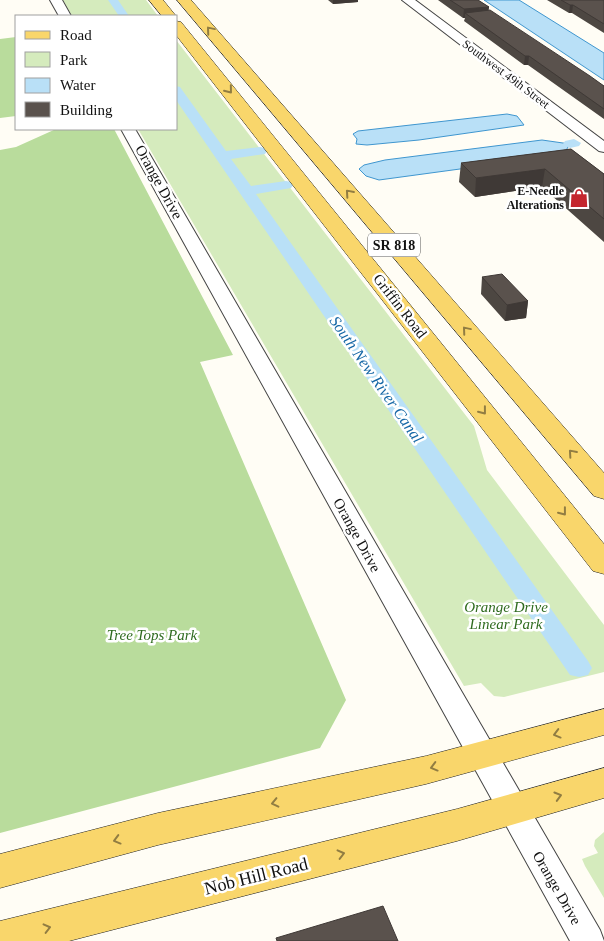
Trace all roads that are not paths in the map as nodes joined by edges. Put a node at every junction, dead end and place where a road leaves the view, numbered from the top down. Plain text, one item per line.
1 (56, 0) edge
2 (156, 0) edge
3 (169, 0) edge
4 (408, 0) edge
5 (189, 6) edge
6 (64, 15) edge
7 (168, 15) edge
8 (178, 27) edge
9 (202, 57) junction
10 (284, 118) junction
11 (129, 130) edge
12 (264, 135) junction
13 (604, 148) edge
14 (379, 228) junction
15 (604, 490) edge
16 (604, 564) edge
17 (604, 722) edge
18 (481, 755) junction
19 (604, 783) edge
20 (512, 810) junction
21 (0, 871) edge
22 (0, 940) edge
23 (588, 941) edge

1 - 6 street
2 - 7 main road
3 - 5 main road
4 - 13 street, Southwest 49th Street
10 -> 5 main road, SR 818
8 - 9 main road, Griffin Road / SR 818
9 - 10 main road
9 -> 12 main road, Griffin Road / SR 818
14 -> 10 main road, SR 818
11 - 18 street, Orange Drive
12 - 14 main road
12 -> 16 main road, Griffin Road / SR 818
15 -> 14 main road, SR 818
17 -> 18 main road
18 - 20 street, Orange Drive
18 -> 21 main road
20 -> 19 main road, Nob Hill Road
22 -> 20 main road, Nob Hill Road
20 - 23 street, Orange Drive

